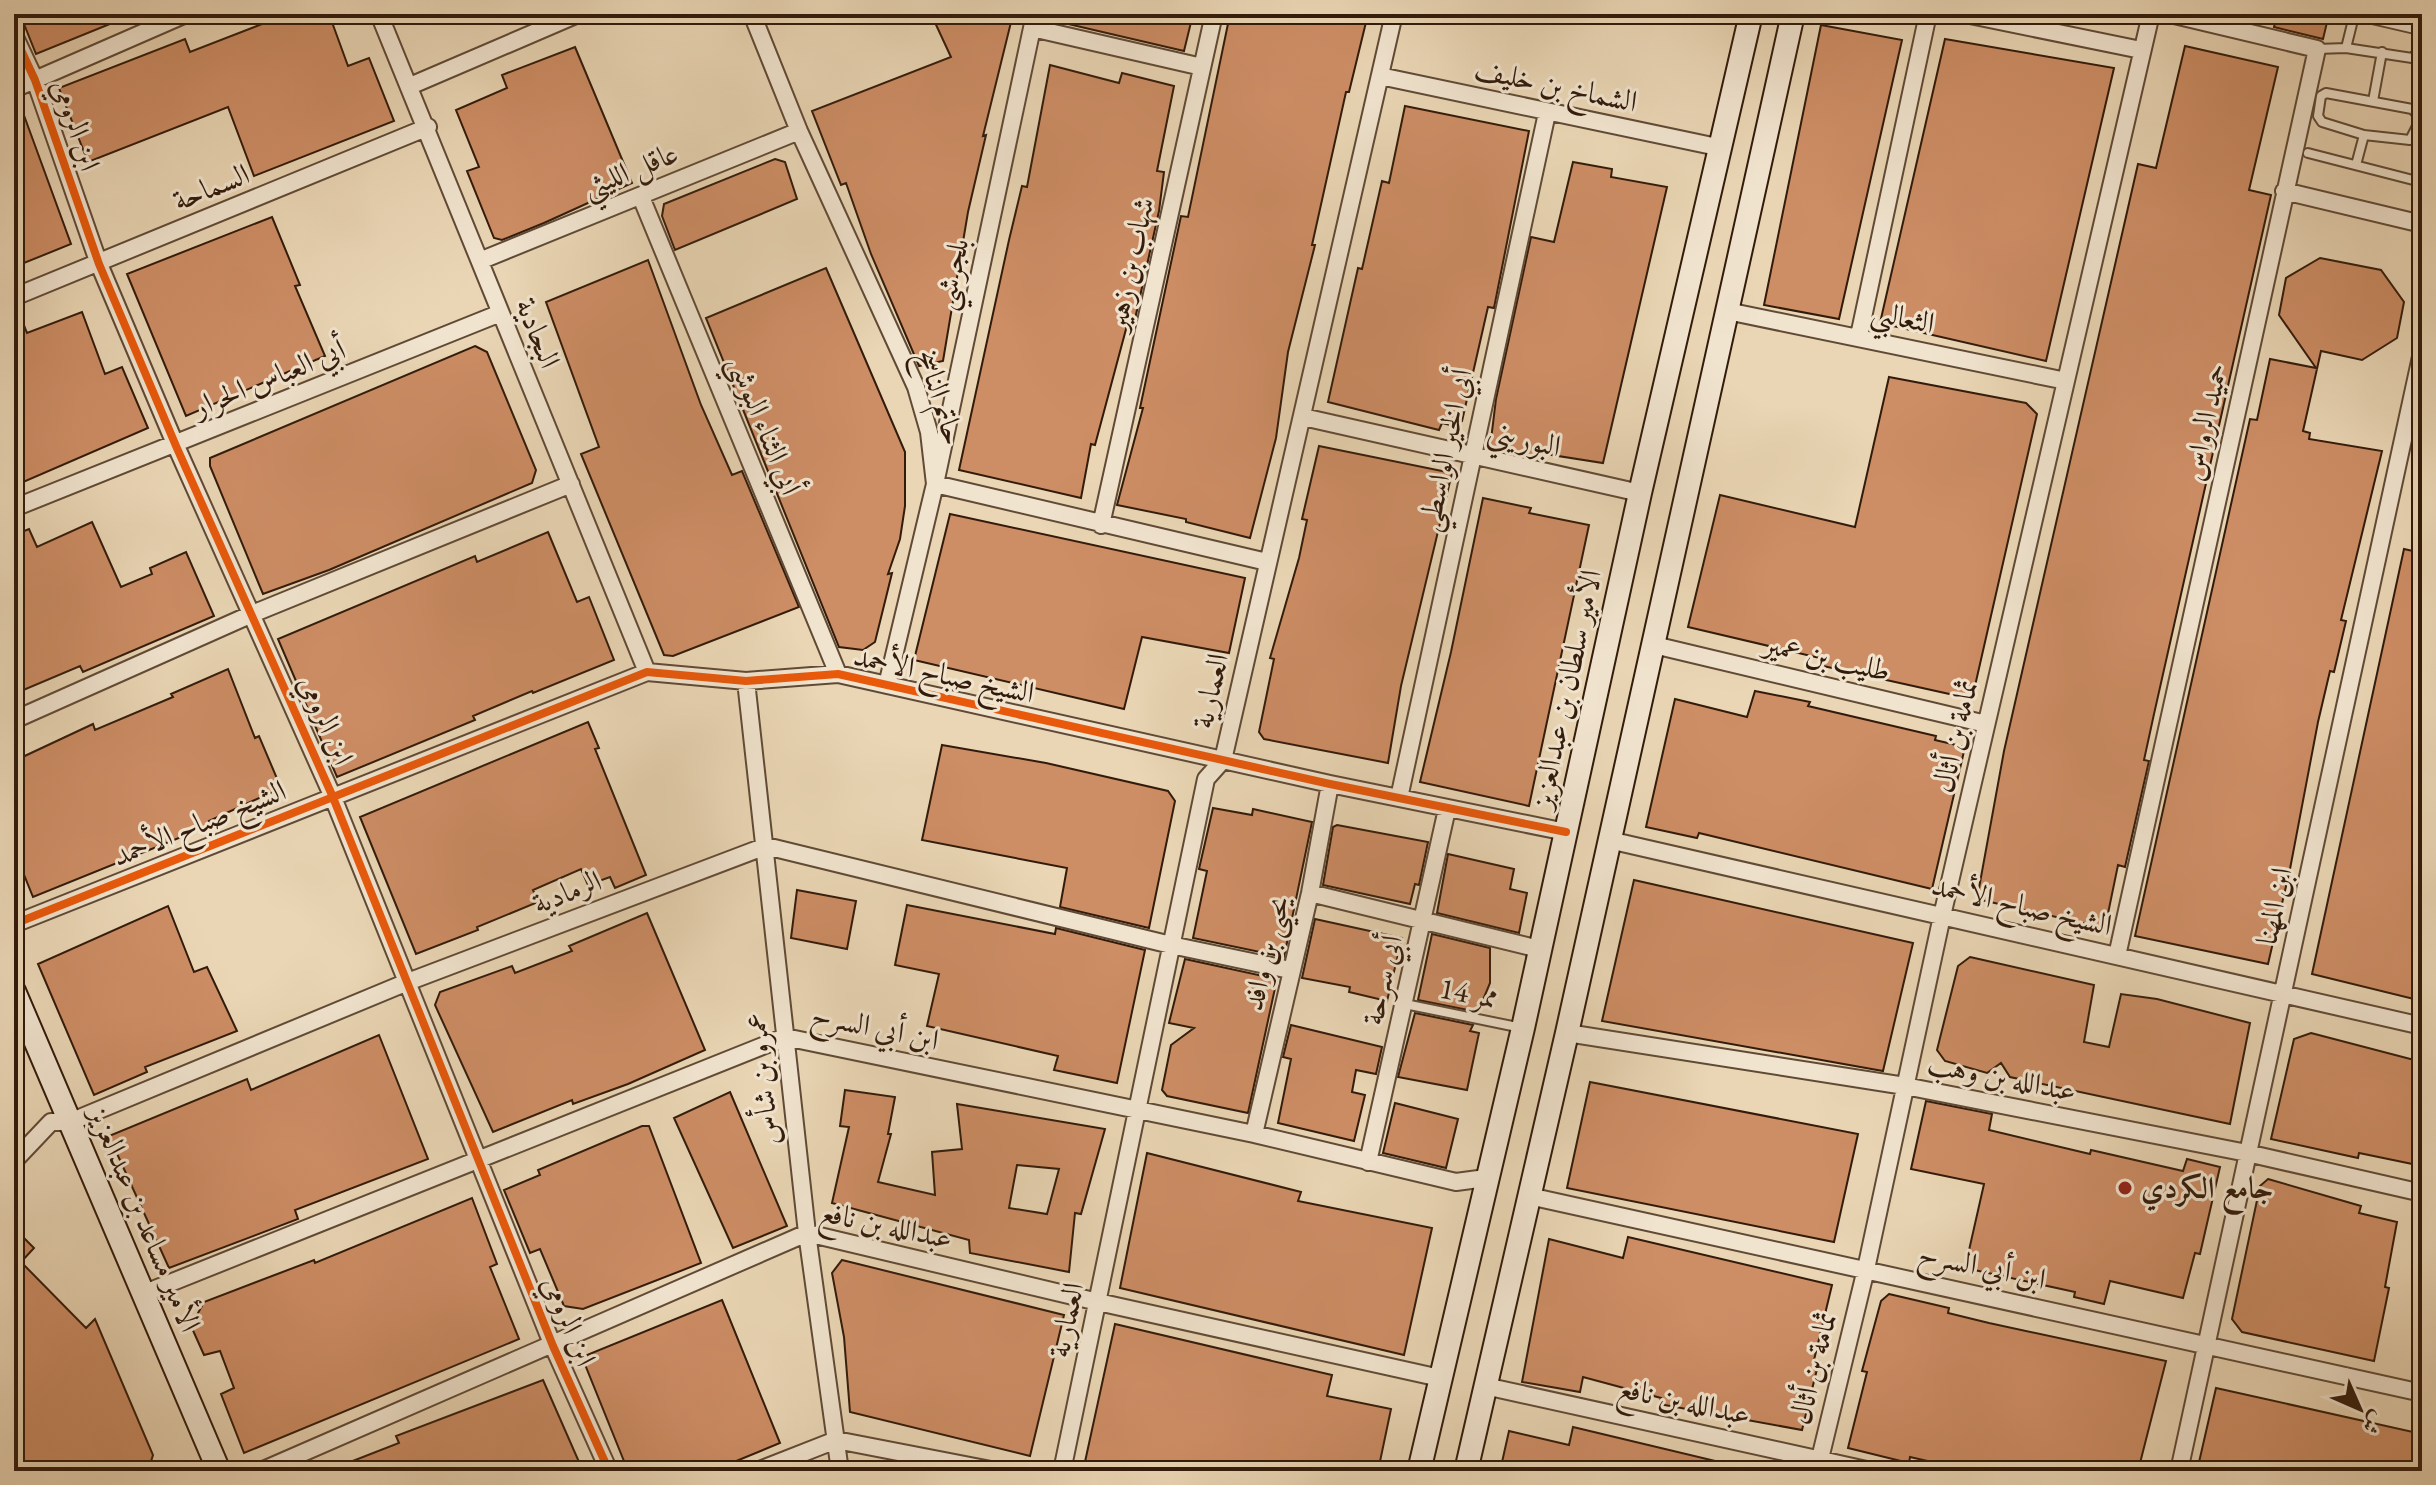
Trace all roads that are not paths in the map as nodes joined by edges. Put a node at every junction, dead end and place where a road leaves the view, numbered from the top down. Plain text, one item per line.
1 (186, 14) edge
2 (379, 14) edge
3 (578, 14) edge
4 (752, 14) edge
5 (1214, 14) edge
6 (1394, 14) edge
7 (1751, 14) edge
8 (1793, 14) edge
9 (1928, 14) edge
10 (1966, 14) edge
11 (2151, 14) edge
12 (2170, 14) edge
13 (1034, 21) edge
14 (14, 35) edge
15 (2422, 35) edge
16 (2346, 48) junction
17 (2422, 48) edge
18 (2317, 49) junction
19 (2141, 50) junction
20 (2382, 52) junction
21 (1202, 67) junction
22 (1380, 76) junction
23 (35, 80) junction
24 (410, 86) junction
25 (14, 89) edge
26 (2373, 101) junction
27 (1547, 113) junction
28 (428, 127) junction
29 (799, 131) junction
30 (2364, 135) junction
31 (1722, 148) junction
32 (2308, 153) dead end
33 (2356, 165) junction
34 (2417, 181) dead end
35 (2284, 191) junction
36 (641, 197) junction
37 (2422, 224) edge
38 (482, 260) junction
39 (99, 264) junction
40 (14, 297) edge
41 (1727, 311) junction
42 (498, 314) junction
43 (1859, 336) junction
44 (2422, 352) edge
45 (2066, 381) junction
46 (2419, 384) edge
47 (1303, 417) junction
48 (176, 446) junction
49 (1472, 456) junction
50 (571, 484) junction
51 (935, 484) junction
52 (1640, 493) junction
53 (14, 508) edge
54 (1101, 525) junction
55 (1267, 562) junction
56 (252, 614) junction
57 (1654, 645) junction
58 (647, 672) junction
59 (838, 674) junction
60 (746, 681) junction
61 (887, 685) junction
62 (14, 720) edge
63 (1986, 724) junction
64 (1223, 760) junction
65 (1330, 784) junction
66 (332, 795) junction
67 (1399, 798) junction
68 (1447, 809) junction
69 (1566, 832) junction
70 (1609, 840) junction
71 (766, 846) junction
72 (1310, 893) junction
73 (1942, 916) junction
74 (1424, 920) junction
75 (14, 924) edge
76 (1171, 945) junction
77 (1539, 949) junction
78 (2117, 956) junction
79 (1290, 970) junction
80 (405, 983) junction
81 (14, 991) edge
82 (2283, 994) junction
83 (1405, 1004) junction
84 (2422, 1026) edge
85 (1523, 1028) junction
86 (1567, 1033) junction
87 (785, 1037) junction
88 (1905, 1086) junction
89 (1138, 1110) junction
90 (70, 1122) junction
91 (1254, 1134) junction
92 (2247, 1153) junction
93 (14, 1161) edge
94 (478, 1161) junction
95 (1368, 1162) junction
96 (1486, 1178) junction
97 (2422, 1193) edge
98 (1529, 1196) junction
99 (807, 1233) junction
100 (1866, 1269) junction
101 (145, 1293) junction
102 (1098, 1302) junction
103 (2204, 1344) junction
104 (553, 1346) junction
105 (1440, 1378) junction
106 (1485, 1386) junction
107 (2422, 1393) edge
108 (836, 1440) junction
109 (1818, 1465) edge
110 (219, 1471) edge
111 (261, 1471) edge
112 (609, 1471) edge
113 (757, 1471) edge
114 (840, 1471) edge
115 (996, 1471) edge
116 (1062, 1471) edge
117 (1419, 1471) edge
118 (1466, 1471) edge
119 (1871, 1471) edge
120 (2179, 1471) edge

1 - 23 street
2 - 24 street, البجادية
3 - 24 street
4 - 29 street, حاتم الناسخ
5 - 21 street, شهاب بن زهير
6 - 22 street, العمارية
7 - 31 street, الأمير سلطان بن عبدالعزيز
8 - 41 street
9 - 43 street
10 - 19 street
11 - 19 street, ثمامة بن أثال
12 - 18 street
13 - 21 street
13 - 51 street, بلجرشي
14 - 23 street, ابن الرومي
15 - 16 lane
16 - 18 lane
16 - 20 lane
17 - 20 lane
18 - 35 street, حميد الرواس
19 - 45 street, ثمامة بن أثال
20 - 26 lane
21 - 54 street, شهاب بن زهير
22 - 27 street, الشماخ بن خليف
22 - 47 street, العمارية
23 - 25 street
23 - 39 street, ابن الرومي
24 - 28 street, البجادية
26 - 30 lane
26 - 30 lane
27 - 31 street, الشماخ بن خليف
27 - 49 street, أبي الخير الواسطي
28 - 38 street, البجادية
28 - 39 street, السماحة
29 - 36 street, عاقل الليثي
29 - 51 street, حاتم الناسخ
30 - 33 lane
31 - 52 street, الأمير سلطان بن عبدالعزيز
32 - 33 lane
33 - 34 lane
35 - 37 street
35 - 78 street, حميد الرواس
36 - 38 street, عاقل الليثي
36 - 59 street, أبي الثناء البوشي
38 - 42 street, البجادية
39 - 40 street, السماحة
39 - 48 street, ابن الرومي
41 - 43 street, الثعالبي
41 - 57 street
42 - 48 street, أبي العباس الحرار
42 - 50 street, البجادية
43 - 45 street, الثعالبي
44 - 46 street, ابن المهنا
45 - 63 street, ثمامة بن أثال
46 - 82 street, ابن المهنا
47 - 49 street, البوريني
47 - 55 street, العمارية
48 - 53 street, أبي العباس الحرار
48 - 56 street, ابن الرومي
49 - 52 street, البوريني
49 - 67 street, أبي الخير الواسطي
50 - 56 street
50 - 58 street, البجادية
51 - 54 street, حاتم الناسخ
51 - 61 street, بلجرشي
52 - 69 street, الأمير سلطان بن عبدالعزيز
54 - 55 street, حاتم الناسخ
55 - 64 street, العمارية
56 - 62 street
56 - 66 street, ابن الرومي
57 - 63 street, طليب بن عمير
57 - 70 street
58 - 60 street, الشيخ صباح الأحمد
58 - 66 street, الشيخ صباح الأحمد
59 - 60 street, الشيخ صباح الأحمد
59 - 61 street, الشيخ صباح الأحمد
60 - 71 street, عمرو بن شأس
61 - 64 street, الشيخ صباح الأحمد
63 - 73 street, ثمامة بن أثال
64 - 65 street, الشيخ صباح الأحمد
64 - 76 street, العمارية
65 - 67 street, الشيخ صباح الأحمد
65 - 72 street, يحيى بن وافد
66 - 75 street, الشيخ صباح الأحمد
66 - 80 street, ابن الرومي
67 - 68 street, الشيخ صباح الأحمد
68 - 69 street, الشيخ صباح الأحمد
68 - 74 street, أبي سرحة
69 - 77 street, الأمير سلطان بن عبدالعزيز
70 - 73 street, الشيخ صباح الأحمد
70 - 86 street
71 - 76 street
71 - 80 street, الرمادية
71 - 87 street, عمرو بن شأس
72 - 74 street
72 - 79 street, يحيى بن وافد
73 - 78 street, الشيخ صباح الأحمد
73 - 88 street, ثمامة بن أثال
74 - 77 street
74 - 83 street, أبي سرحة
76 - 79 street
76 - 89 street, العمارية
77 - 85 street, الأمير سلطان بن عبدالعزيز
78 - 82 street, الشيخ صباح الأحمد
79 - 91 street, يحيى بن وافد
80 - 90 street, الرمادية
80 - 94 street, ابن الرومي
81 - 90 street, الأمير مساعد بن عبدالعزيز
82 - 84 street, الشيخ صباح الأحمد
82 - 92 street, ابن المهنا
83 - 85 lane, ممر 14
83 - 95 street, أبي سرحة
85 - 96 street, الأمير سلطان بن عبدالعزيز
86 - 88 street, عبدالله بن وهب
86 - 98 street
87 - 89 street, ابن أبي السرح
87 - 94 street, ابن أبي السرح
87 - 99 street, عمرو بن شأس
88 - 92 street, عبدالله بن وهب
88 - 100 street, ثمامة بن أثال
89 - 91 street, ابن أبي السرح
89 - 102 street, العمارية
90 - 93 street, الرمادية
90 - 101 street, الأمير مساعد بن عبدالعزيز
91 - 95 street, ابن أبي السرح
92 - 97 street, عبدالله بن وهب
92 - 103 street, ابن المهنا
94 - 101 street, ابن أبي السرح
94 - 104 street, ابن الرومي
95 - 96 street, ابن أبي السرح
96 - 105 street, الأمير سلطان بن عبدالعزيز
98 - 100 street, ابن أبي السرح
98 - 106 street
99 - 102 street, عبدالله بن نافع
99 - 104 street, عبدالله بن نافع
99 - 108 street, عمرو بن شأس
100 - 103 street, ابن أبي السرح
100 - 109 street, ثمامة بن أثال
101 - 110 street, الأمير مساعد بن عبدالعزيز
102 - 105 street, عبدالله بن نافع
102 - 116 street, العمارية
103 - 107 street, ابن أبي السرح
103 - 120 street, ابن المهنا
104 - 111 street, عبدالله بن نافع
104 - 112 street, ابن الرومي
105 - 117 street, الأمير سلطان بن عبدالعزيز
106 - 109 street, عبدالله بن نافع
106 - 118 street
108 - 113 street
108 - 114 street, عمرو بن شأس
108 - 115 street
109 - 119 street, عبدالله بن نافع

